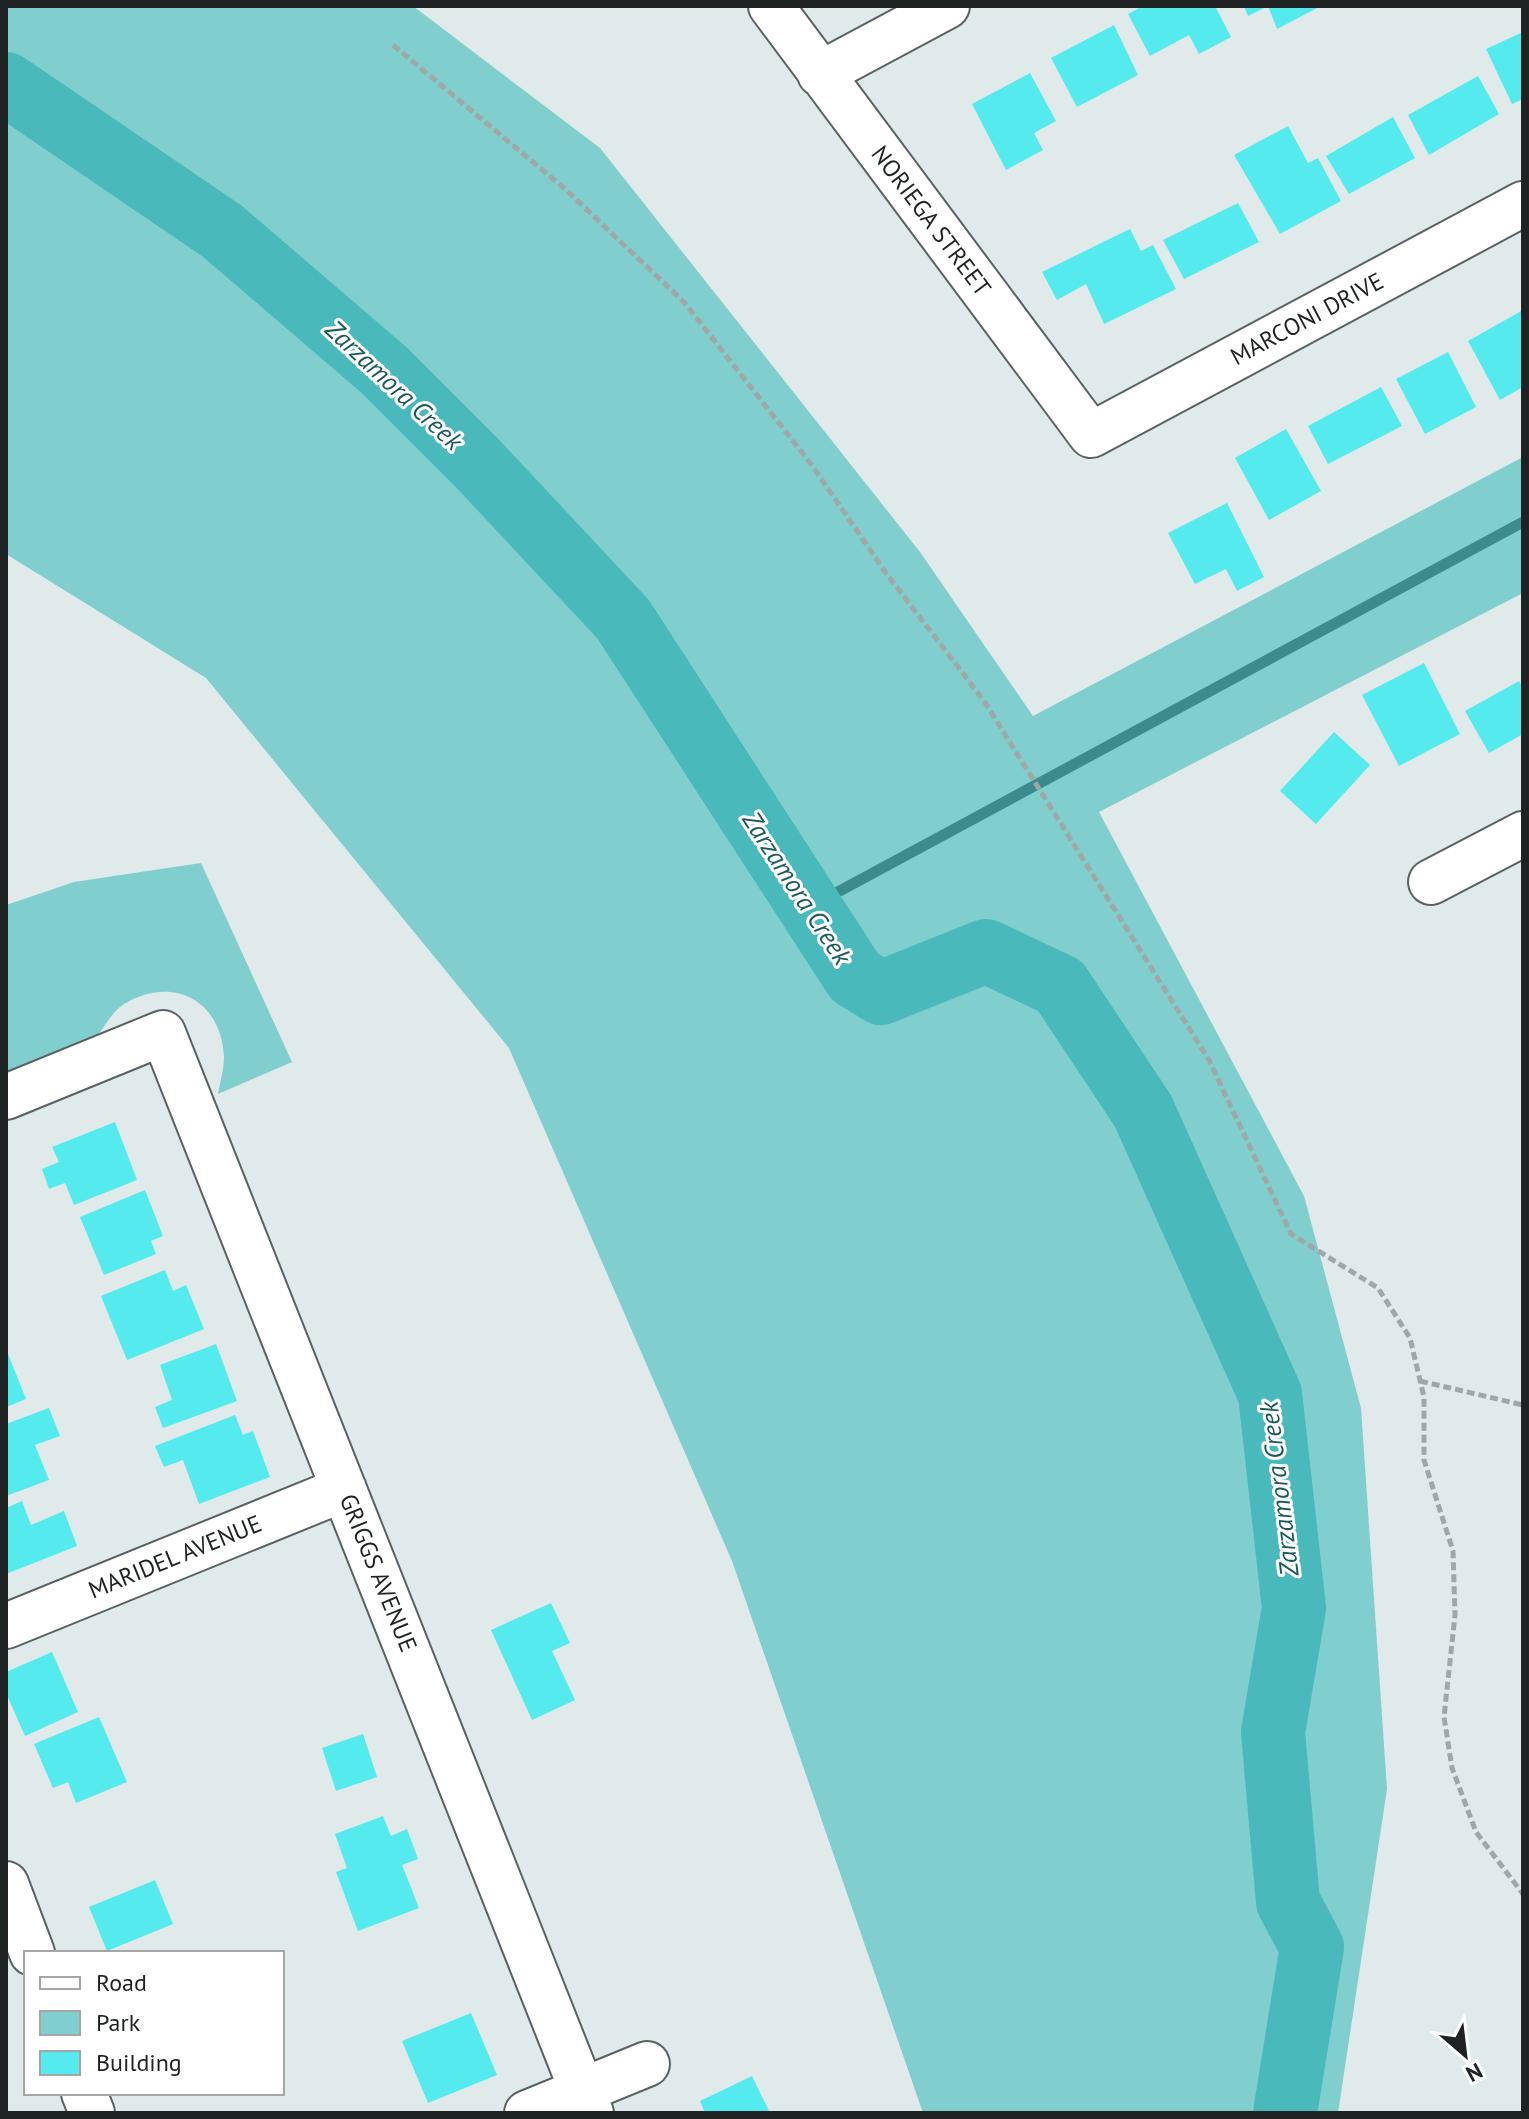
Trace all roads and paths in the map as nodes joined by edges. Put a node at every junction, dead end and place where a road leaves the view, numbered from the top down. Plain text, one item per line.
1 (771, 6) edge
2 (947, 6) edge
3 (393, 45) dead end
4 (820, 74) junction
5 (1523, 204) edge
6 (1091, 435) joint
7 (1523, 834) edge
8 (1431, 882) dead end
9 (6, 1097) edge
10 (1420, 1381) junction
11 (1523, 1405) edge
12 (344, 1489) junction
13 (6, 1626) edge
14 (6, 1884) edge
15 (1523, 1894) edge
16 (31, 1951) edge
17 (647, 2064) dead end
18 (587, 2102) edge
19 (527, 2113) edge

1 - 4 street, NORIEGA STREET
2 - 4 street
3 - 10 path
4 - 6 street, NORIEGA STREET
5 - 6 street, MARCONI DRIVE
7 - 8 street
9 - 12 street, GRIGGS AVENUE
10 - 11 path
10 - 15 path
12 - 13 street, MARIDEL AVENUE
12 - 18 street, GRIGGS AVENUE
14 - 16 street
17 - 18 street
18 - 19 street

